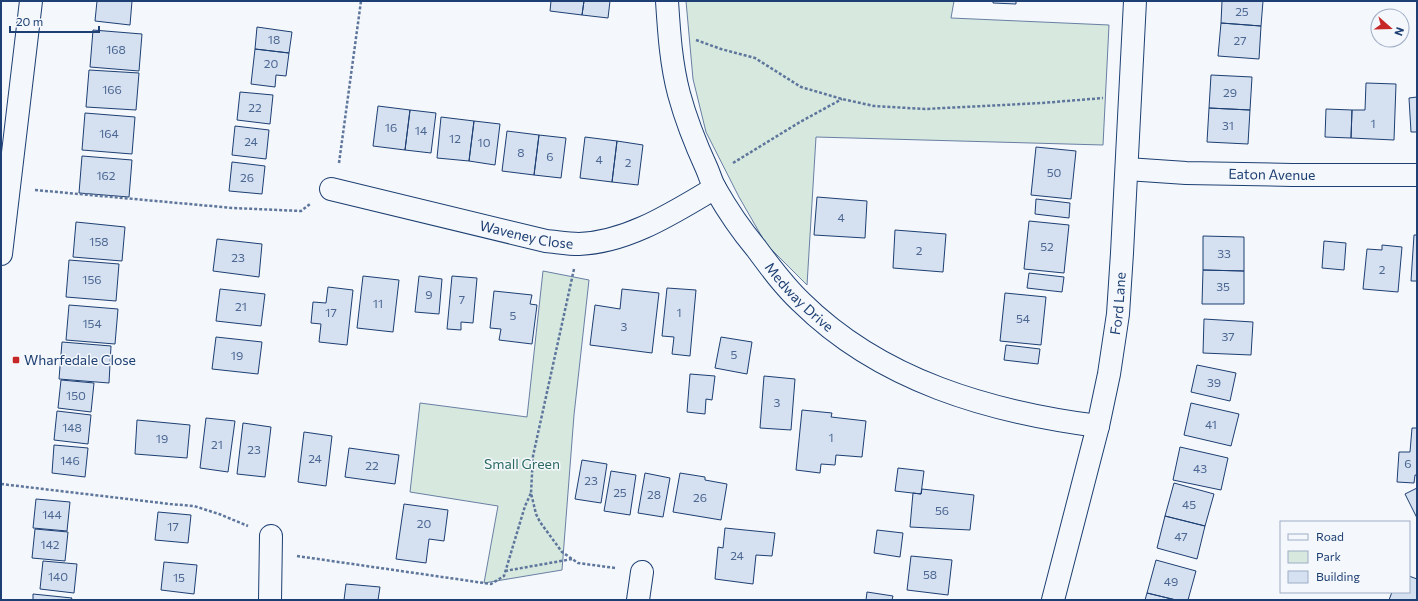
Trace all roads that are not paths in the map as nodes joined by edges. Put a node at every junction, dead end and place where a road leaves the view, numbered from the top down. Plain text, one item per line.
1 (31, 1) edge
2 (667, 1) edge
3 (1135, 1) edge
4 (1127, 169) junction
5 (1417, 175) edge
6 (713, 182) junction
7 (331, 189) road end
8 (1, 254) edge
9 (1098, 426) junction
10 (271, 544) road end
11 (642, 572) road end
12 (270, 600) edge
13 (638, 600) edge
14 (1053, 600) edge

1 - 8 street
2 - 6 street, Medway Drive
3 - 4 street, Ford Lane
4 - 5 street, Eaton Avenue
4 - 9 street, Ford Lane
6 - 7 street, Waveney Close
6 - 9 street, Medway Drive
9 - 14 street, Ford Lane
10 - 12 street
11 - 13 street

